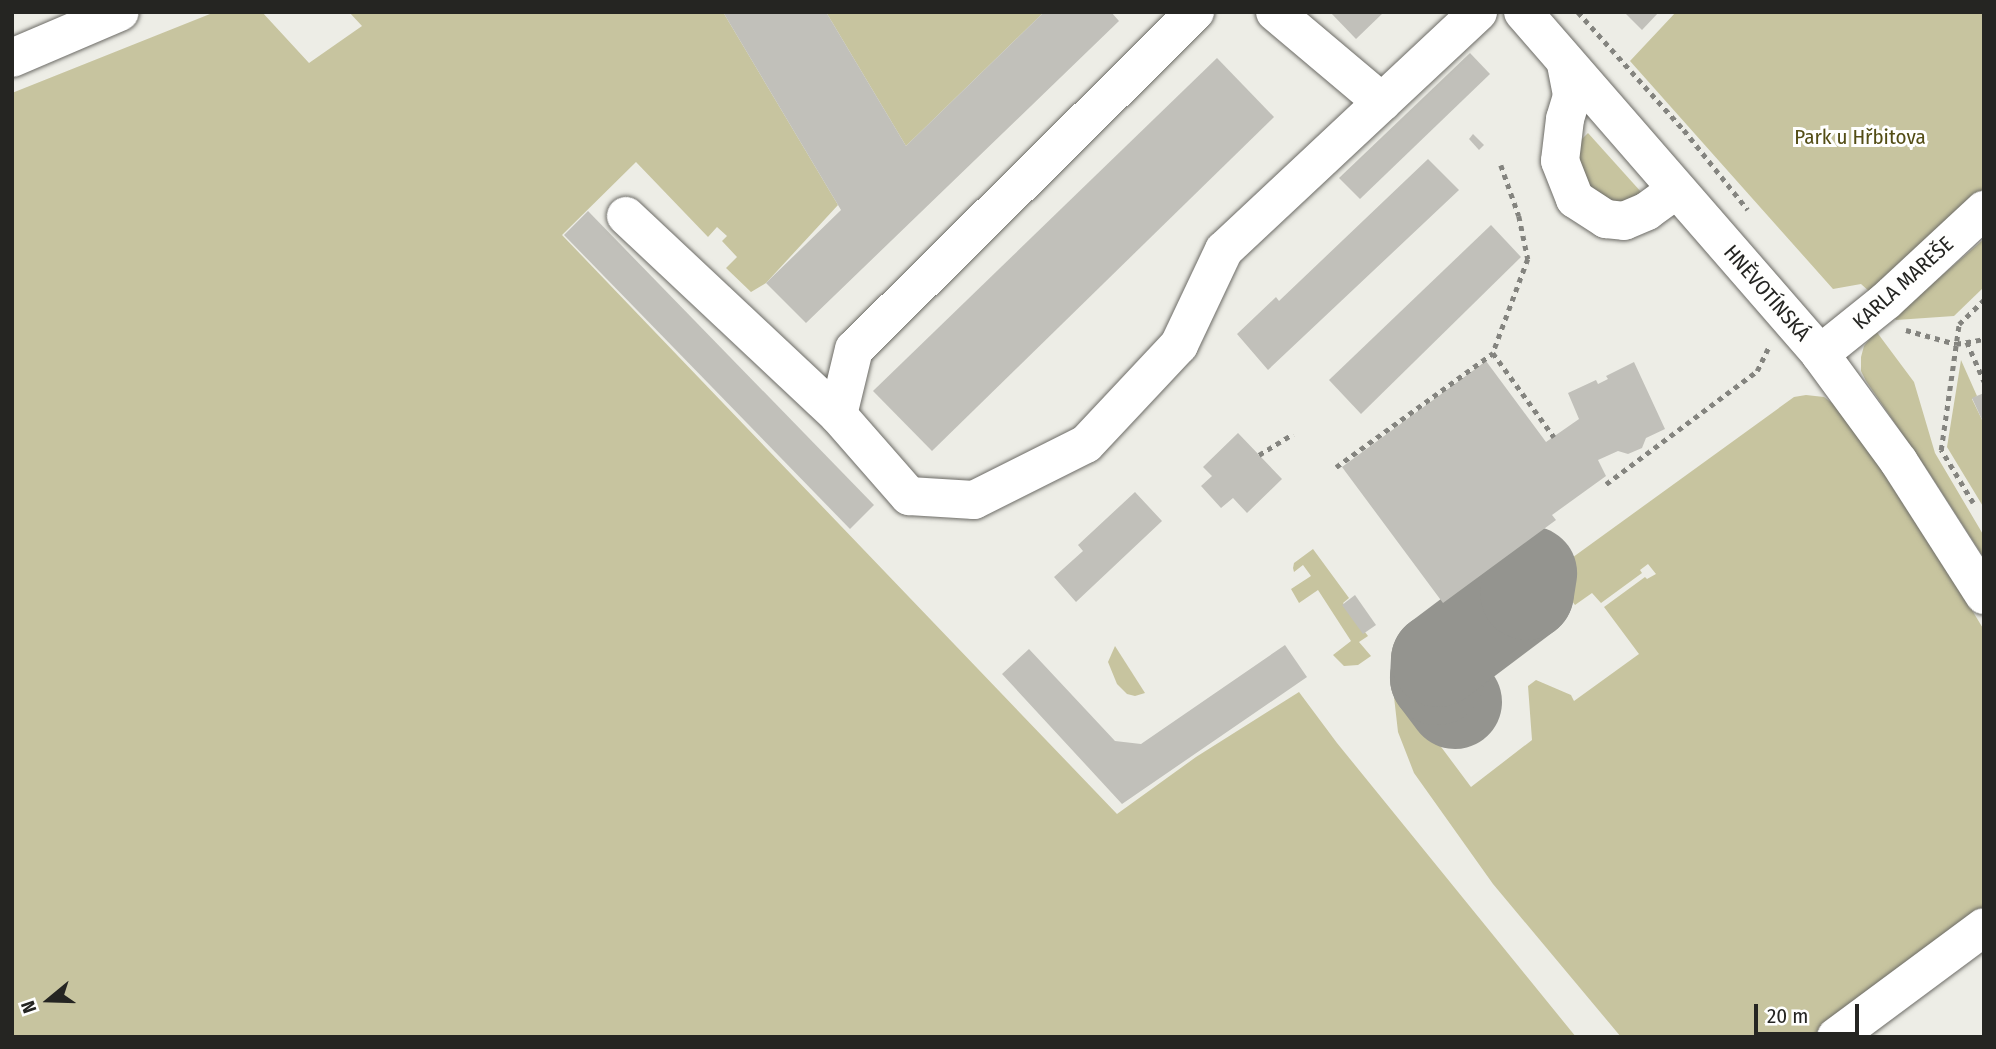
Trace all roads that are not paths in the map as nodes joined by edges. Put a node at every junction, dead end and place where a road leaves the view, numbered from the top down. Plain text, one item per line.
1 (120, 12) edge
2 (1195, 12) edge
3 (1276, 12) edge
4 (1478, 12) edge
5 (1522, 12) edge
6 (12, 58) edge
7 (1566, 64) junction
8 (1382, 102) junction
9 (1676, 190) junction
10 (1984, 210) edge
11 (626, 216) dead end
12 (1819, 354) junction
13 (838, 415) junction
14 (1984, 595) edge
15 (1984, 927) edge
16 (1836, 1037) edge

1 - 6 street
2 - 13 street
3 - 8 street
4 - 8 street
5 - 7 street, HNĚVOTÍNSKÁ
7 - 9 street, HNĚVOTÍNSKÁ
7 - 9 street
8 - 13 street
9 - 12 street, HNĚVOTÍNSKÁ
10 - 12 street, KARLA MAREŠE
11 - 13 street
12 - 14 street, HNĚVOTÍNSKÁ
15 - 16 street

